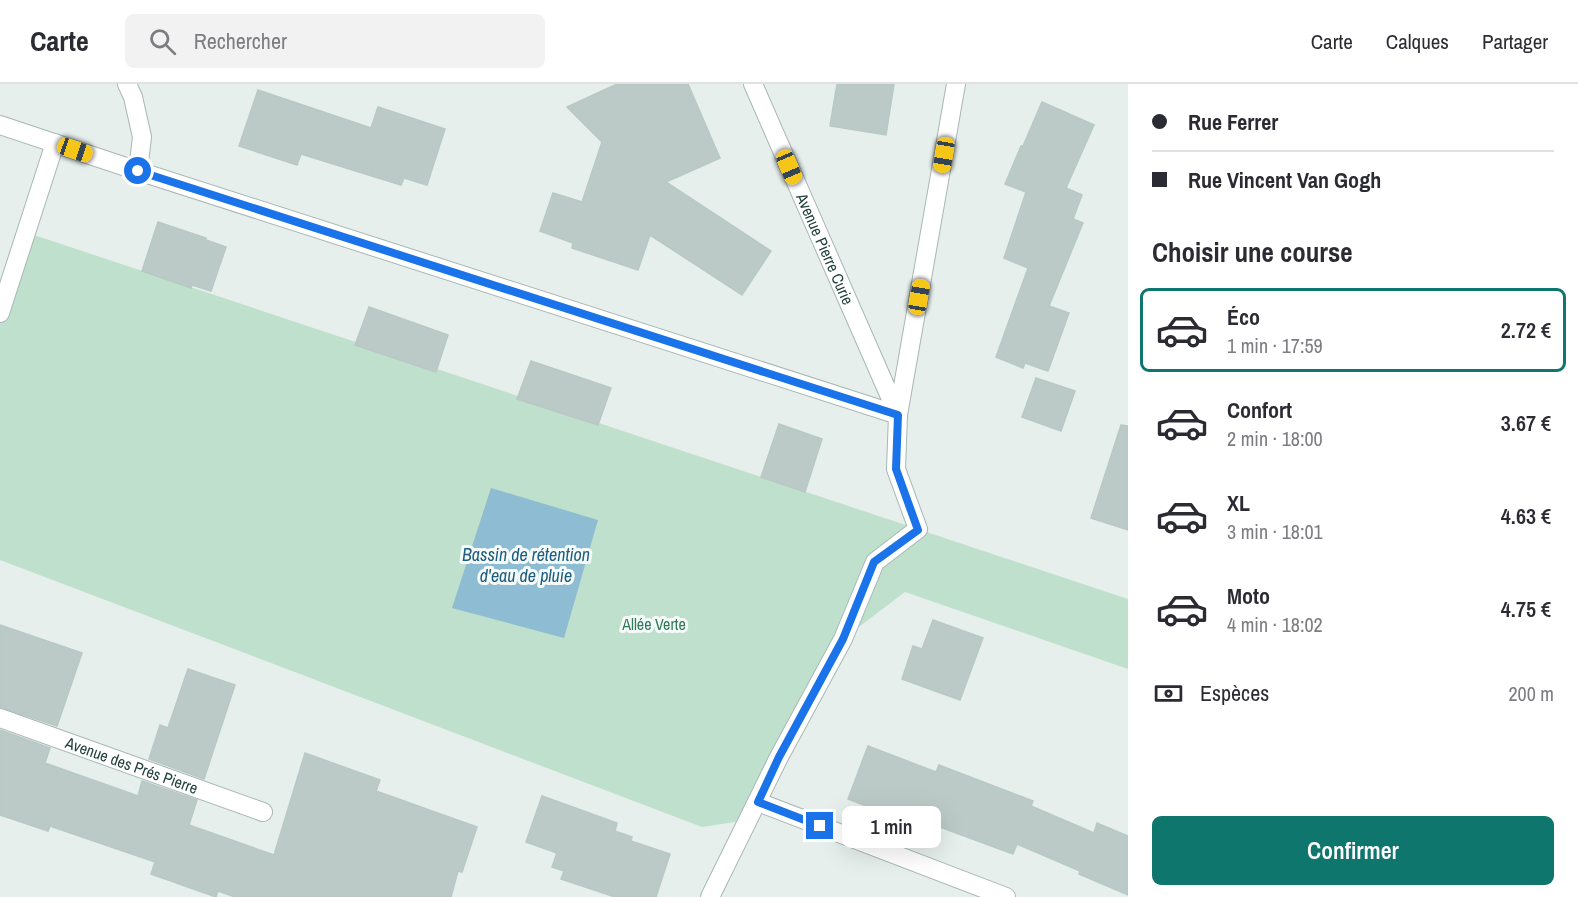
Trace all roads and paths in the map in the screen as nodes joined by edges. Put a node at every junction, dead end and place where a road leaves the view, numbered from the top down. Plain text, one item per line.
1 (127, 84) edge
2 (753, 84) edge
3 (956, 84) edge
4 (0, 125) edge
5 (55, 143) junction
6 (138, 171) junction
7 (0, 313) edge
8 (898, 415) junction
9 (0, 718) edge
10 (758, 802) junction
11 (263, 812) dead end
12 (710, 897) edge
13 (1006, 897) edge

1 - 6 street
2 - 8 street, Avenue Pierre Curie
3 - 8 street
4 - 5 street
5 - 6 street
5 - 7 street
6 - 8 street
8 - 10 street
9 - 11 street, Avenue des Prés Pierre
10 - 12 street
10 - 13 street

